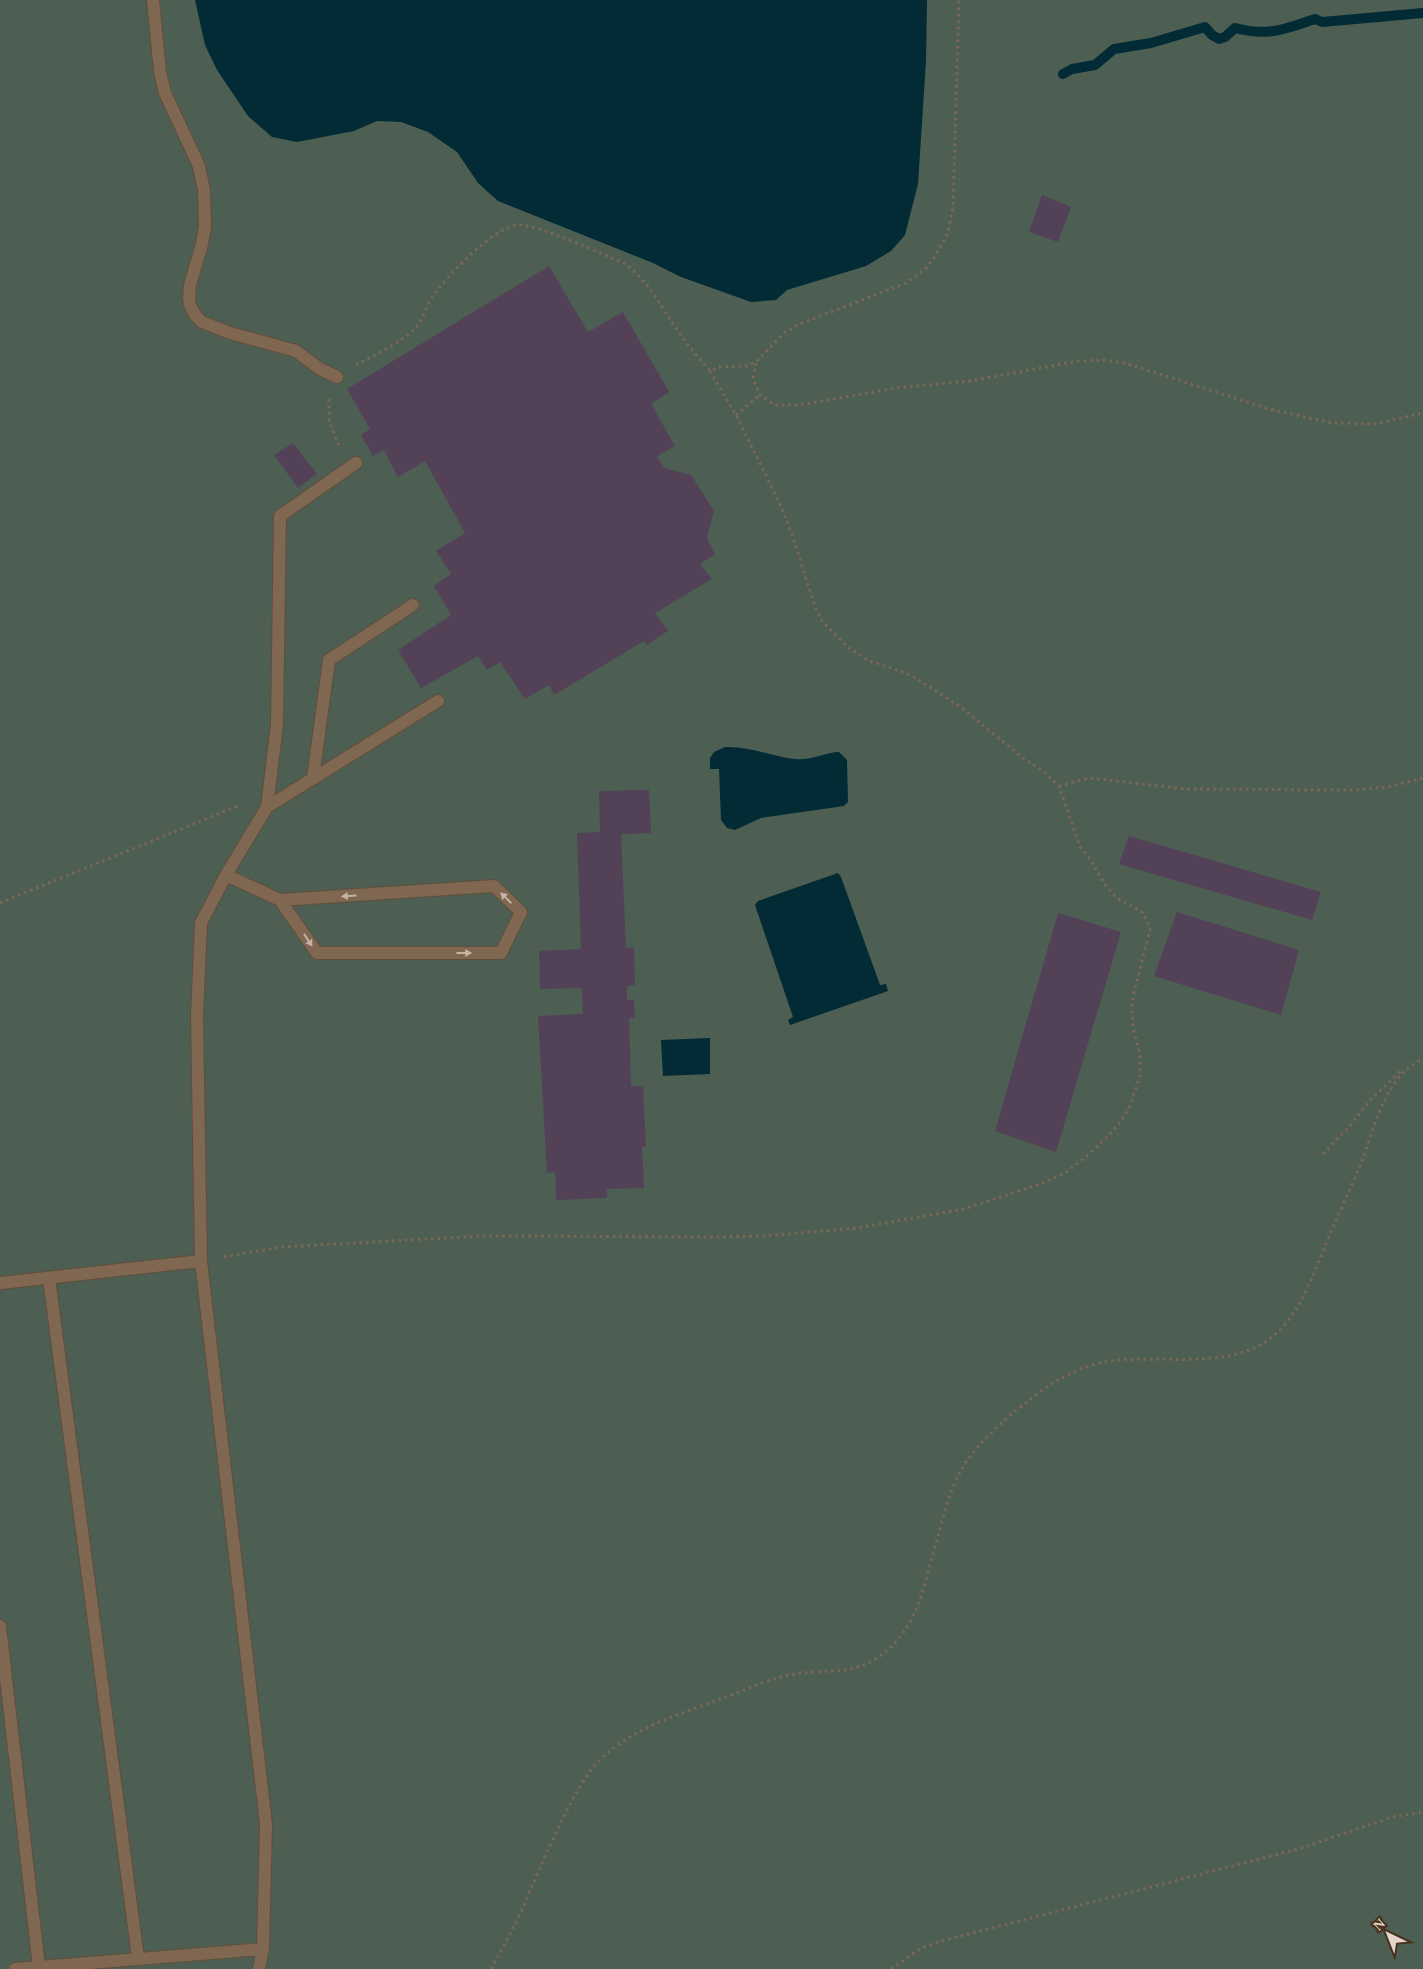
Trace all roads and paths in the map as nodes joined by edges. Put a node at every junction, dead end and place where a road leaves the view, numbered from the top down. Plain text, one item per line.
1 (153, 0) edge
2 (959, 0) edge
3 (756, 362) junction
4 (710, 371) junction
5 (336, 377) junction
6 (760, 395) junction
7 (1423, 413) edge
8 (736, 415) junction
9 (356, 463) joint
10 (413, 605) dead end
11 (438, 701) dead end
12 (313, 778) junction
13 (1423, 778) edge
14 (1060, 786) junction
15 (269, 794) junction
16 (267, 807) junction
17 (226, 875) junction
18 (280, 900) junction
19 (0, 903) edge
20 (1423, 1059) edge
21 (1413, 1064) junction
22 (1323, 1154) dead end
23 (201, 1262) junction
24 (49, 1278) junction
25 (0, 1283) edge
26 (0, 1626) edge
27 (1423, 1812) edge
28 (263, 1949) junction
29 (138, 1958) junction
30 (39, 1967) junction
31 (15, 1969) edge
32 (259, 1969) edge
33 (491, 1969) edge
34 (891, 1969) edge

1 - 5 lane
2 - 3 path
3 - 4 path
3 - 6 path
4 - 5 path
4 - 8 path
5 - 9 path
6 - 7 path
6 - 8 path
8 - 14 path
9 - 15 lane
10 - 12 lane
11 - 12 lane
12 - 16 lane
13 - 14 path
14 - 23 path
15 - 16 lane
15 - 19 path
16 - 17 lane
17 - 18 lane
17 - 23 lane
18 -> 18 lane
20 - 21 path
21 - 22 path
21 - 33 path
23 - 24 lane
23 - 28 lane
24 - 25 lane
24 - 29 lane
26 - 30 lane
27 - 34 path
28 - 29 lane
28 - 32 lane
29 - 30 lane
30 - 31 lane

